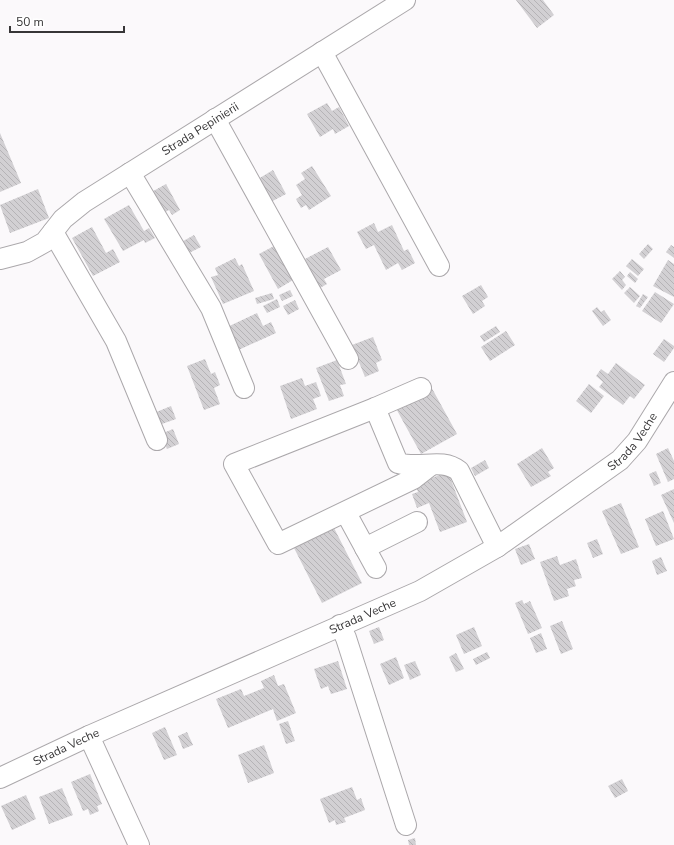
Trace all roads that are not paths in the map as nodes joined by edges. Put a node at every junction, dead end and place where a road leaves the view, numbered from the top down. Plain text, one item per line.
1 (405, 0) edge
2 (322, 52) junction
3 (215, 119) junction
4 (130, 173) junction
5 (54, 232) junction
6 (0, 259) edge
7 (439, 266) dead end
8 (348, 359) dead end
9 (674, 382) edge
10 (244, 388) dead end
11 (420, 388) dead end
12 (669, 402) edge
13 (376, 408) junction
14 (157, 440) dead end
15 (431, 465) junction
16 (346, 513) junction
17 (417, 522) dead end
18 (497, 547) junction
19 (365, 548) junction
20 (376, 568) dead end
21 (340, 625) junction
22 (89, 736) junction
23 (0, 778) edge
24 (406, 826) dead end
25 (139, 845) edge

1 - 2 street, Strada Pepinierii
2 - 3 street, Strada Pepinierii
2 - 7 street
3 - 4 street, Strada Pepinierii
3 - 8 street
4 - 5 street, Strada Pepinierii
4 - 10 street
5 - 6 street, Strada Pepinierii
5 - 14 street
9 - 12 street, Strada Veche
11 - 13 street
12 - 18 street, Strada Veche
13 - 15 street
13 - 16 street
15 - 16 street
15 - 18 street
16 - 19 street
17 - 19 street
18 - 21 street, Strada Veche
19 - 20 street
21 - 22 street, Strada Veche
21 - 24 street
22 - 23 street, Strada Veche
22 - 25 street

